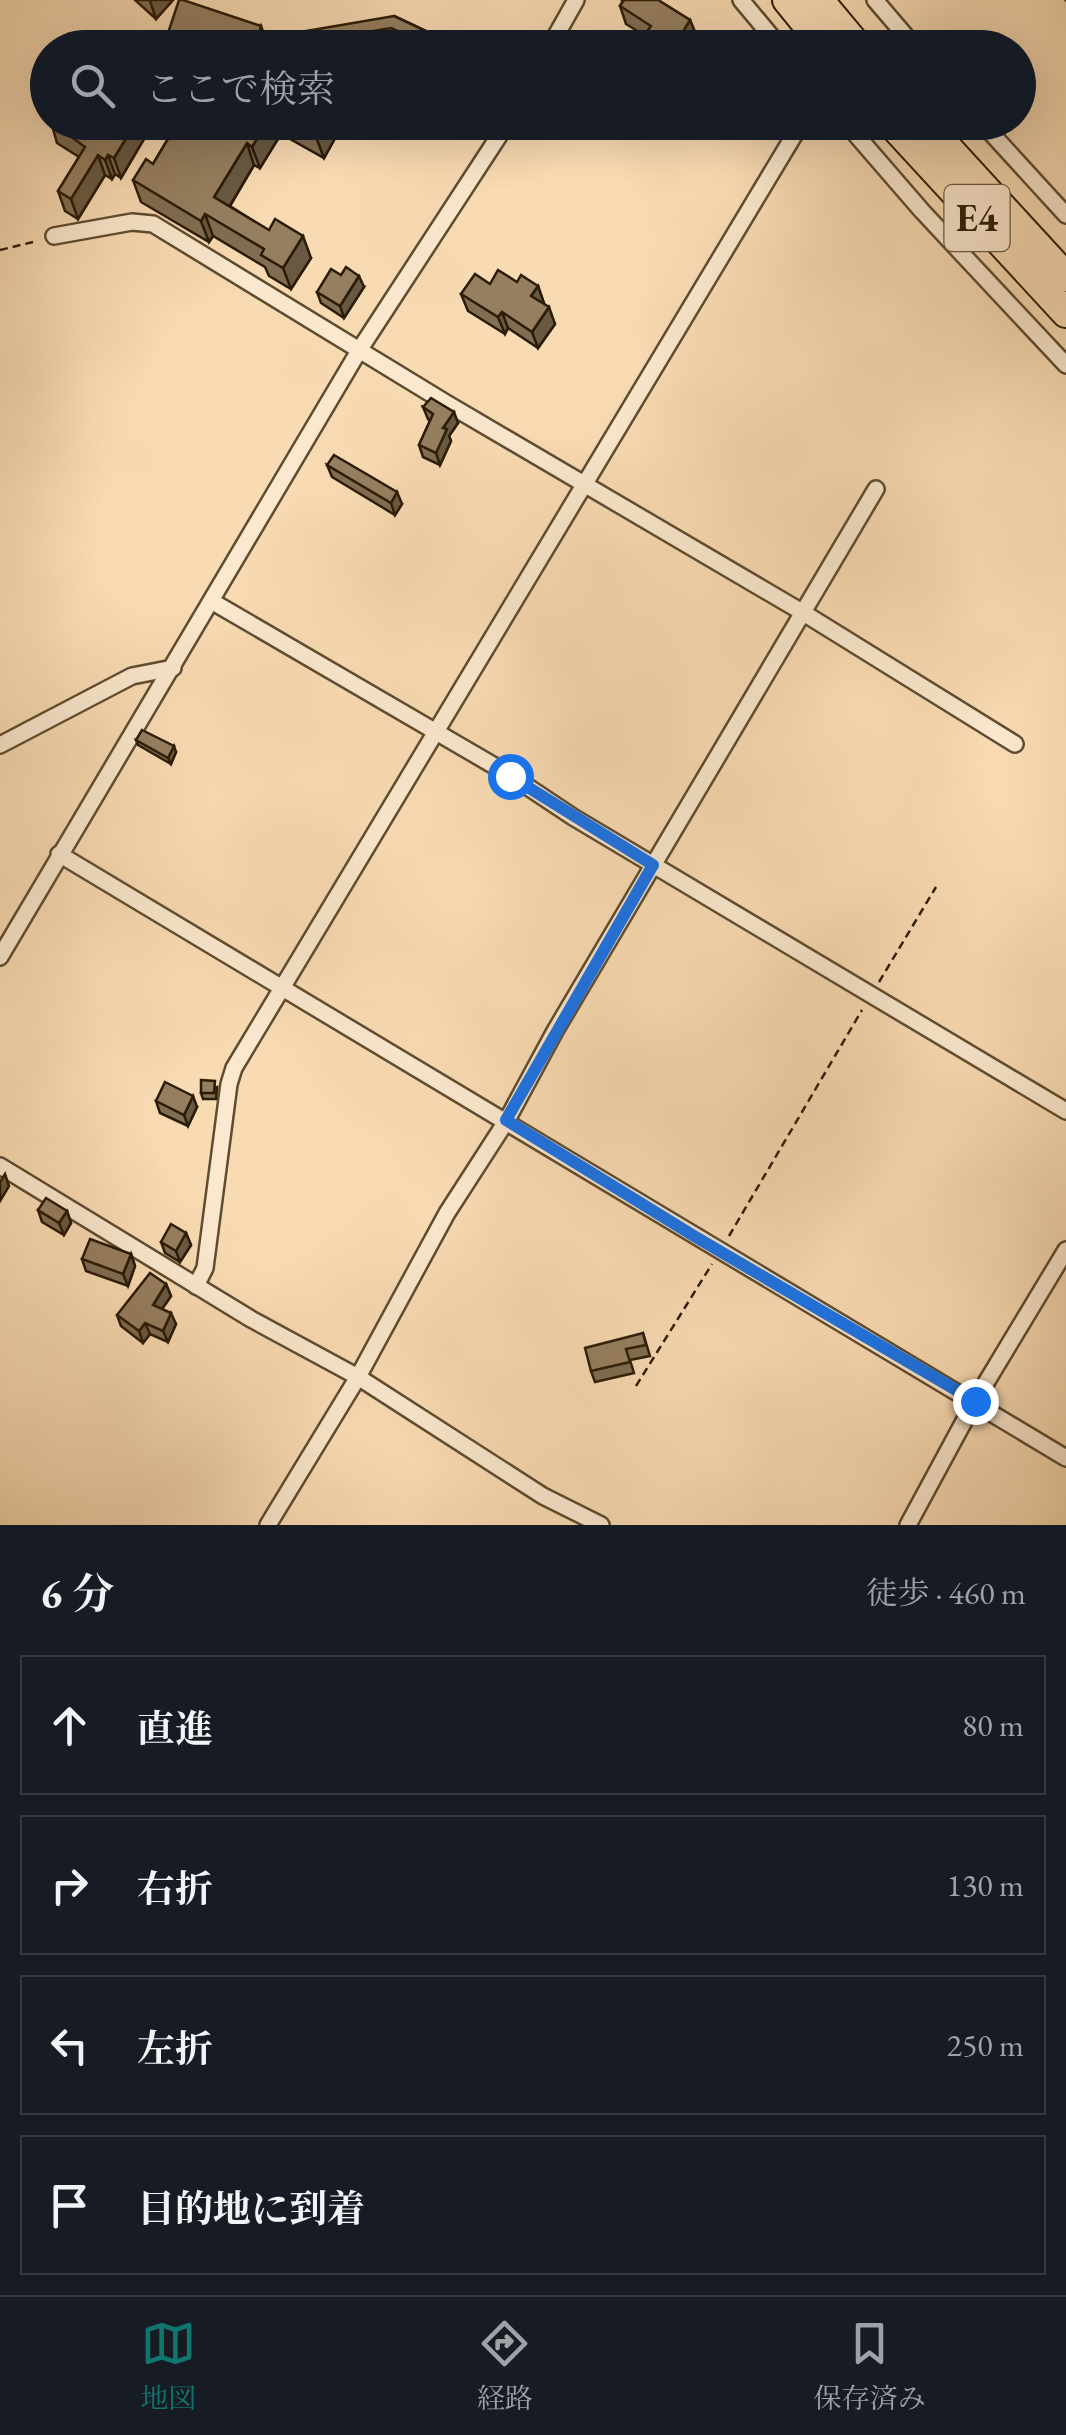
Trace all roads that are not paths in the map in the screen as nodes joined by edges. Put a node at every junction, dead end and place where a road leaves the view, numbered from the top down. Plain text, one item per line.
1 (576, 0) edge
2 (741, 0) edge
3 (787, 0) edge
4 (819, 0) edge
5 (875, 0) edge
6 (559, 30) edge
7 (766, 30) edge
8 (811, 30) edge
9 (845, 30) edge
10 (901, 30) edge
11 (496, 140) edge
12 (791, 140) edge
13 (860, 140) edge
14 (907, 140) edge
15 (940, 140) edge
16 (997, 140) edge
17 (1066, 215) edge
18 (54, 236) road end
19 (1066, 277) edge
20 (1066, 313) edge
21 (360, 350) junction
22 (1066, 366) edge
23 (585, 484) junction
24 (876, 490) dead end
25 (213, 602) junction
26 (802, 612) junction
27 (174, 668) junction
28 (436, 732) junction
29 (0, 744) edge
30 (1015, 744) dead end
31 (59, 854) junction
32 (653, 865) junction
33 (0, 957) edge
34 (283, 987) junction
35 (1066, 1111) edge
36 (506, 1120) junction
37 (0, 1166) edge
38 (1066, 1250) edge
39 (196, 1286) junction
40 (358, 1377) junction
41 (975, 1401) junction
42 (1066, 1458) edge
43 (268, 1525) edge
44 (600, 1525) edge
45 (908, 1525) edge

1 - 6 street
2 - 7 street
3 - 8 highway
4 - 9 highway
5 - 10 street
11 - 21 street
12 - 23 street
13 - 22 street
14 - 20 highway, E4
15 - 19 highway, E4
16 - 17 street
18 - 21 street
21 - 23 street
21 - 25 street
23 - 26 street
23 - 28 street
24 - 26 street
25 - 27 street
25 - 28 street
26 - 30 street
26 - 32 street
27 - 29 street
27 - 31 street
28 - 32 street
28 - 34 street
31 - 33 street
31 - 34 street
32 - 35 street
32 - 36 street
34 - 36 street
34 - 39 street
36 - 40 street
36 - 41 street
37 - 39 street
38 - 41 street
39 - 40 street
40 - 43 street
40 - 44 street
41 - 42 street
41 - 45 street

